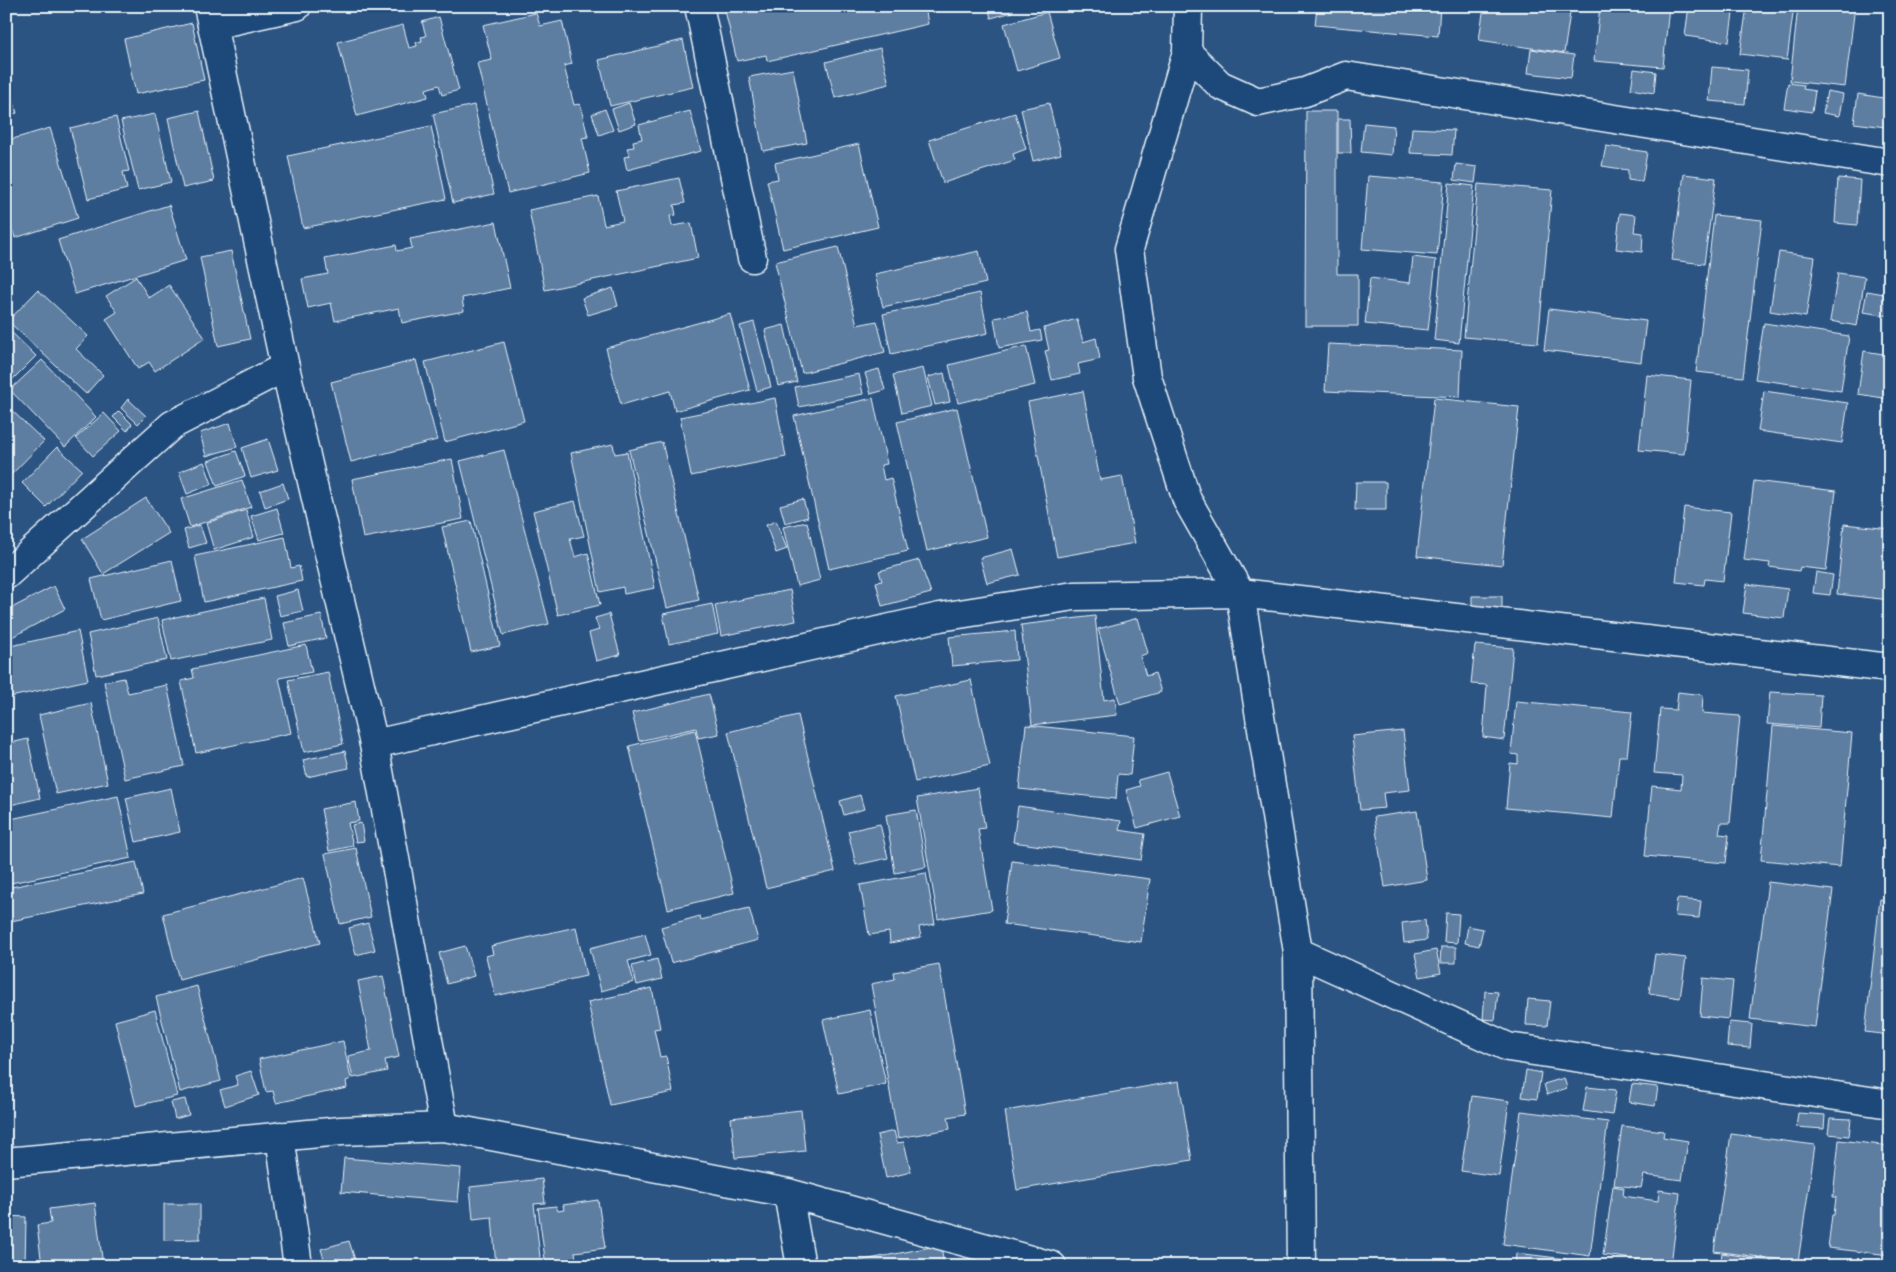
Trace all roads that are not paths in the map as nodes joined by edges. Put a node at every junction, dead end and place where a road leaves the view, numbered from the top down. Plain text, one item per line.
1 (297, 6) edge
2 (699, 6) edge
3 (1188, 6) edge
4 (210, 16) edge
5 (1187, 52) junction
6 (1890, 164) edge
7 (752, 258) dead end
8 (285, 367) junction
9 (6, 574) edge
10 (1240, 593) junction
11 (1890, 668) edge
12 (374, 744) junction
13 (1298, 952) junction
14 (1890, 1104) edge
15 (444, 1127) junction
16 (280, 1136) junction
17 (6, 1162) edge
18 (788, 1193) junction
19 (298, 1266) edge
20 (801, 1266) edge
21 (1052, 1266) edge
22 (1301, 1266) edge

1 - 4 street
2 - 7 street
3 - 5 street
4 - 8 street
5 - 6 street
5 - 10 street
8 - 9 street
8 - 12 street
10 - 11 street
10 - 12 street
10 - 13 street
12 - 15 street
13 - 14 street
13 - 22 street
15 - 16 street
15 - 18 street
16 - 17 street
16 - 19 street
18 - 20 street
18 - 21 street

